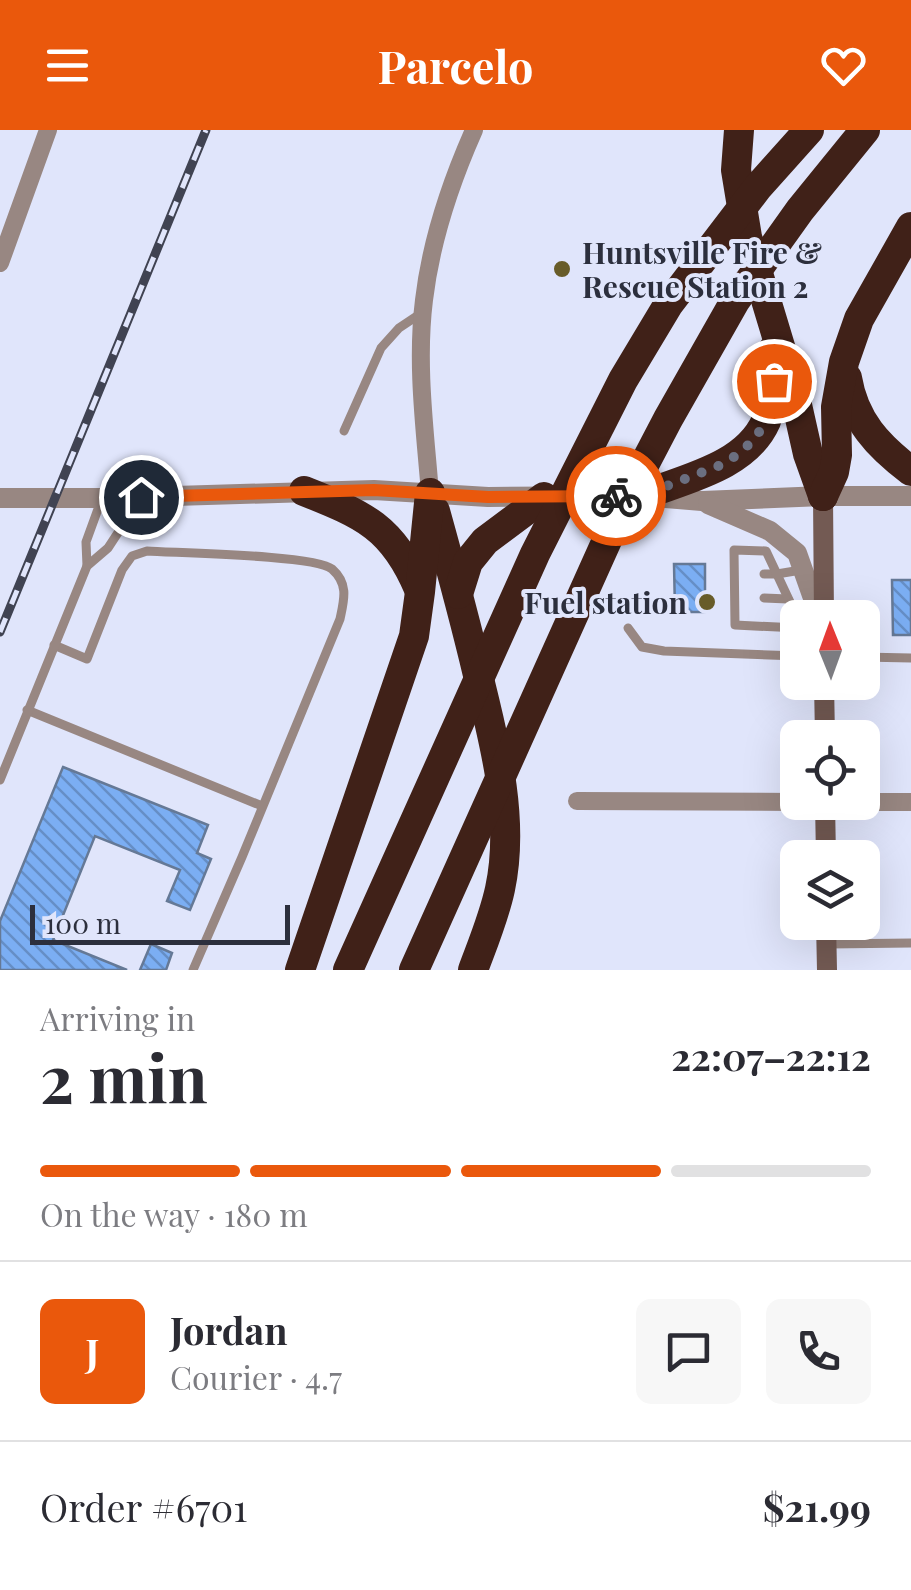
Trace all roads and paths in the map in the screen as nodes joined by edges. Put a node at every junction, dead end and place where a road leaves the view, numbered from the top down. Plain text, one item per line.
1 (48, 130) edge
2 (474, 130) edge
3 (739, 130) edge
4 (809, 130) edge
5 (859, 136) edge
6 (911, 226) edge
7 (0, 262) edge
8 (423, 312) junction
9 (771, 312) junction
10 (844, 362) junction
11 (344, 432) dead end
12 (911, 472) edge
13 (304, 492) junction
14 (430, 493) junction
15 (544, 496) junction
16 (641, 496) junction
17 (823, 496) junction
18 (911, 496) edge
19 (141, 497) junction
20 (0, 498) edge
21 (102, 498) junction
22 (702, 501) junction
23 (88, 566) junction
24 (804, 569) junction
25 (764, 574) dead end
26 (776, 574) junction
27 (420, 592) junction
28 (458, 594) junction
29 (764, 598) dead end
30 (788, 599) joint
31 (815, 600) edge
32 (822, 600) edge
33 (780, 627) edge
34 (628, 628) dead end
35 (54, 645) junction
36 (780, 655) edge
37 (880, 657) edge
38 (911, 658) edge
39 (28, 710) junction
40 (0, 780) edge
41 (578, 801) dead end
42 (780, 802) edge
43 (880, 802) edge
44 (911, 802) edge
45 (262, 806) junction
46 (826, 940) edge
47 (880, 940) edge
48 (911, 944) edge
49 (193, 970) edge
50 (300, 970) edge
51 (348, 970) edge
52 (414, 970) edge
53 (474, 970) edge
54 (826, 970) edge

1 - 7 street
2 - 8 street
3 - 9 highway
4 - 51 highway
5 - 52 highway
6 - 10 highway
8 - 11 lane
8 - 14 street
9 - 16 highway
9 - 17 highway
10 - 12 highway
10 - 17 highway
13 - 14 street
13 - 19 street
13 - 27 highway
14 - 15 street
14 - 27 highway
14 - 28 highway
15 - 16 street
15 - 28 highway
16 - 22 street
17 - 18 street
17 - 22 street
17 - 32 main road
19 - 21 street
19 - 23 lane
20 - 21 street
21 - 23 lane
22 - 24 street
23 - 35 lane
24 - 26 lane
24 - 31 street
25 - 26 lane
26 - 30 lane
26 - 33 lane
27 - 50 highway
28 - 53 highway
29 - 30 lane
34 - 36 lane
35 - 39 lane
35 - 45 lane
37 - 38 lane
39 - 40 lane
39 - 45 lane
41 - 42 street
43 - 44 street
45 - 49 lane
46 - 54 main road
47 - 48 lane

